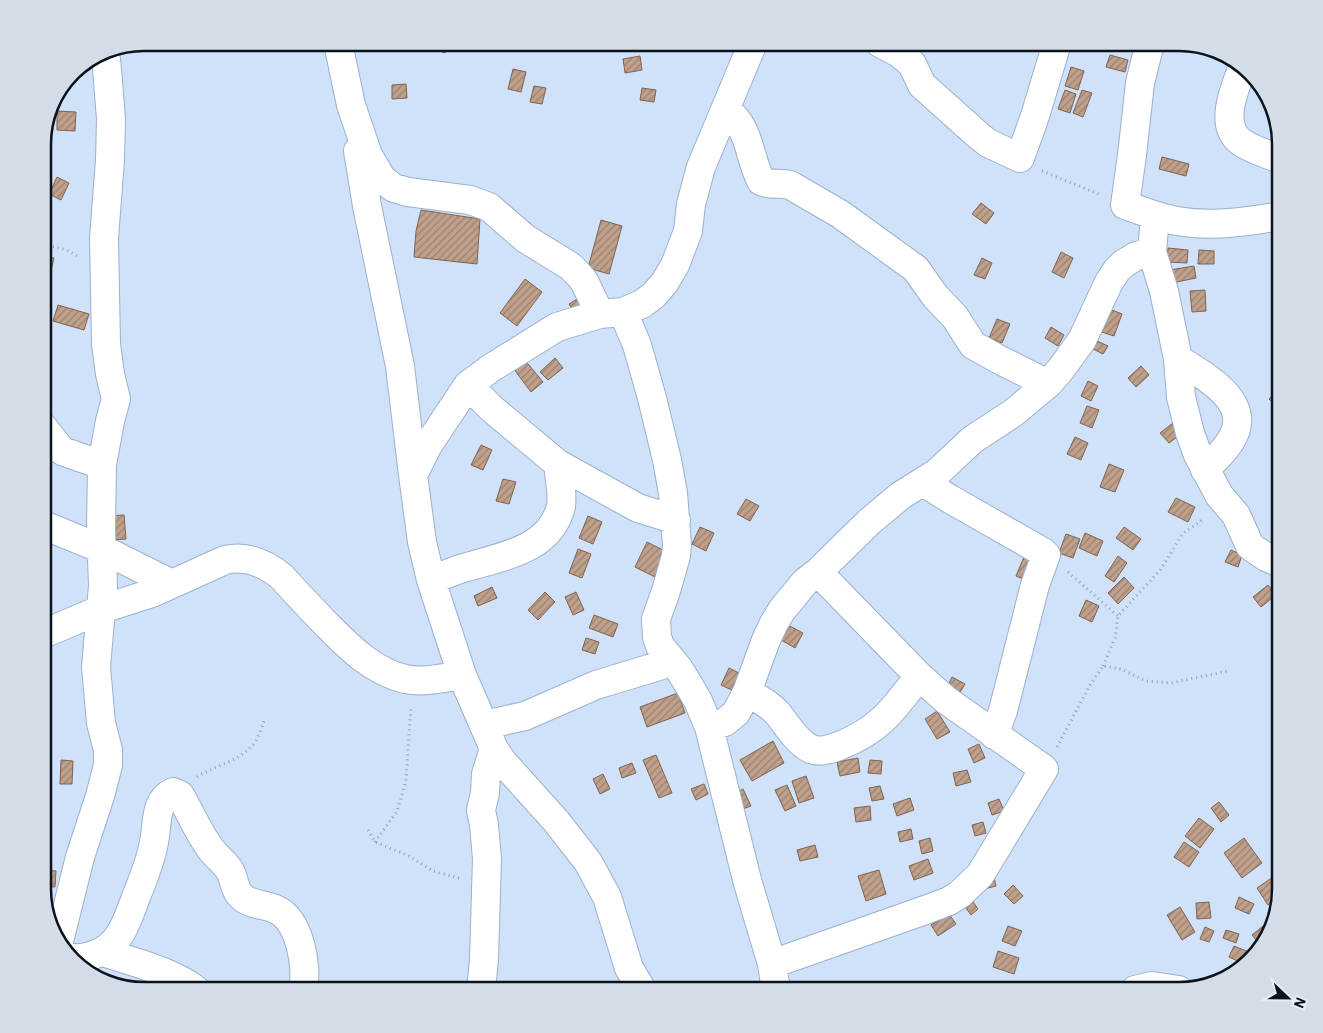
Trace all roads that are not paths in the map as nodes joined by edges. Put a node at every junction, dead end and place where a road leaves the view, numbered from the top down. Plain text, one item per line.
1 (340, 51) edge
2 (749, 51) edge
3 (896, 51) edge
4 (1054, 51) edge
5 (1148, 51) edge
6 (106, 60) edge
7 (1240, 75) edge
8 (351, 105) junction
9 (726, 110) junction
10 (1272, 156) edge
11 (1155, 216) junction
12 (1272, 217) edge
13 (1152, 252) junction
14 (611, 313) junction
15 (1178, 359) junction
16 (1048, 384) junction
17 (468, 385) junction
18 (51, 437) edge
19 (558, 464) junction
20 (102, 465) junction
21 (1205, 470) junction
22 (413, 475) junction
23 (923, 482) junction
24 (676, 520) junction
25 (51, 528) edge
26 (102, 549) junction
27 (1272, 560) edge
28 (818, 572) junction
29 (431, 580) junction
30 (172, 584) junction
31 (102, 609) junction
32 (51, 631) edge
33 (672, 662) junction
34 (462, 675) junction
35 (919, 676) junction
36 (747, 692) junction
37 (708, 727) junction
38 (994, 734) junction
39 (489, 737) junction
40 (62, 931) edge
41 (103, 952) junction
42 (83, 958) edge
43 (772, 964) junction
44 (182, 982) edge
45 (303, 982) edge
46 (481, 982) edge
47 (637, 982) edge
48 (775, 982) edge

1 - 8 street
2 - 9 street
3 - 4 street
5 - 11 street
6 - 20 street
7 - 10 street
8 - 14 street
8 - 22 street
9 - 14 street
9 - 16 street
11 - 12 street
11 - 13 street
13 - 15 street
13 - 16 street
14 - 17 street
14 - 24 street
15 - 21 street
15 - 21 street
16 - 23 street
17 - 19 street
17 - 22 street
18 - 20 street
19 - 24 street
19 - 29 street
20 - 26 street
21 - 27 street
22 - 29 street
23 - 28 street
23 - 38 street
24 - 33 street
25 - 26 street
26 - 30 street
26 - 31 street
28 - 35 street
28 - 36 street
29 - 34 street
30 - 31 street
30 - 34 street
31 - 32 street
31 - 40 street
33 - 37 street
33 - 39 street
34 - 39 street
35 - 36 street
35 - 38 street
36 - 37 street
37 - 43 street
38 - 43 street
39 - 46 street
39 - 47 street
41 - 42 street
41 - 44 street
41 - 45 street
43 - 48 street

